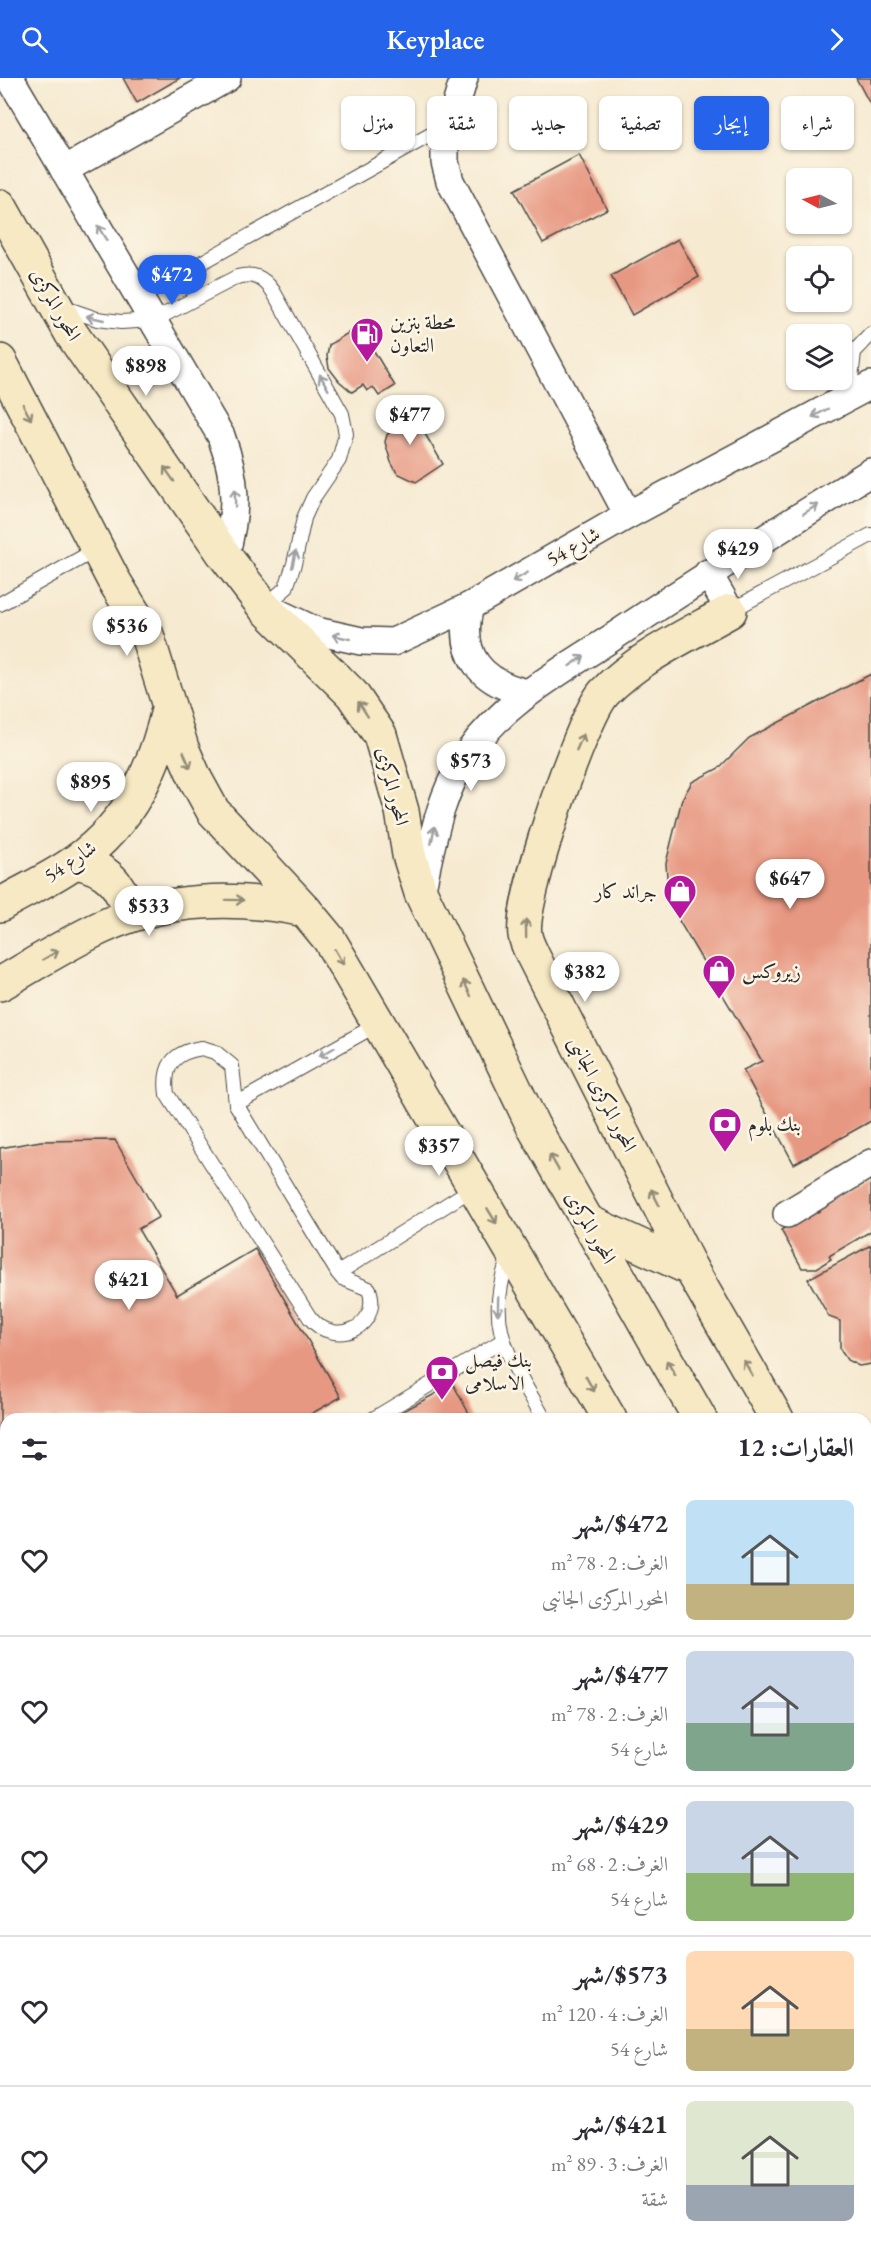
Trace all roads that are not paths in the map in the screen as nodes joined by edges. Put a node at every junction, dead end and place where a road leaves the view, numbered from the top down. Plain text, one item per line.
1 (10, 78) edge
2 (228, 78) edge
3 (464, 78) edge
4 (459, 96) edge
5 (427, 136) edge
6 (445, 150) edge
7 (64, 170) junction
8 (0, 206) edge
9 (140, 297) junction
10 (53, 302) junction
11 (154, 320) junction
12 (871, 334) edge
13 (4, 374) edge
14 (860, 391) edge
15 (871, 472) edge
16 (628, 515) junction
17 (871, 535) edge
18 (99, 548) junction
19 (225, 556) junction
20 (708, 573) junction
21 (0, 604) edge
22 (470, 606) junction
23 (264, 607) junction
24 (730, 611) junction
25 (528, 693) junction
26 (169, 706) junction
27 (76, 862) junction
28 (421, 893) junction
29 (0, 904) edge
30 (305, 910) junction
31 (129, 916) junction
32 (0, 984) edge
33 (378, 1024) junction
34 (236, 1104) junction
35 (871, 1163) edge
36 (475, 1187) junction
37 (787, 1214) dead end
38 (587, 1221) junction
39 (512, 1250) junction
40 (692, 1269) junction
41 (338, 1273) junction
42 (502, 1341) junction
43 (383, 1413) edge
44 (541, 1413) edge
45 (606, 1413) edge
46 (697, 1413) edge
47 (774, 1413) edge

1 - 7 street
2 - 7 street
3 - 4 street
5 - 9 lane
6 - 16 street
9 -> 7 street
8 - 10 main road, المحور المركزى
9 - 11 street
11 -> 10 lane
19 -> 10 main road, المحور المركزى
19 -> 11 street
23 -> 11 lane
12 - 14 lane
13 -> 18 main road
14 -> 16 street, شارع 54
20 -> 15 street
16 -> 22 street, شارع 54
17 - 24 lane
18 - 21 lane
18 - 26 main road
19 - 23 main road, المحور المركزى
20 - 24 street
25 -> 20 street
22 -> 23 street, شارع 54
22 - 25 street
28 -> 23 main road, المحور المركزى
40 -> 24 main road, المحور المركزى الجانبى
28 -> 25 street
26 - 27 main road, شارع 54
26 -> 30 main road
27 - 29 main road, شارع 54
27 - 31 main road
38 -> 28 main road, المحور المركزى
31 -> 30 main road
30 -> 33 main road
32 -> 31 main road
33 -> 34 lane
33 - 36 main road
34 - 41 lane
34 - 41 lane
35 - 37 street
36 -> 39 main road
36 - 41 lane
38 - 40 main road
46 -> 38 main road, المحور المركزى
39 -> 42 lane
39 -> 45 main road
47 -> 40 main road, المحور المركزى الجانبى
42 - 43 lane
42 - 44 lane

